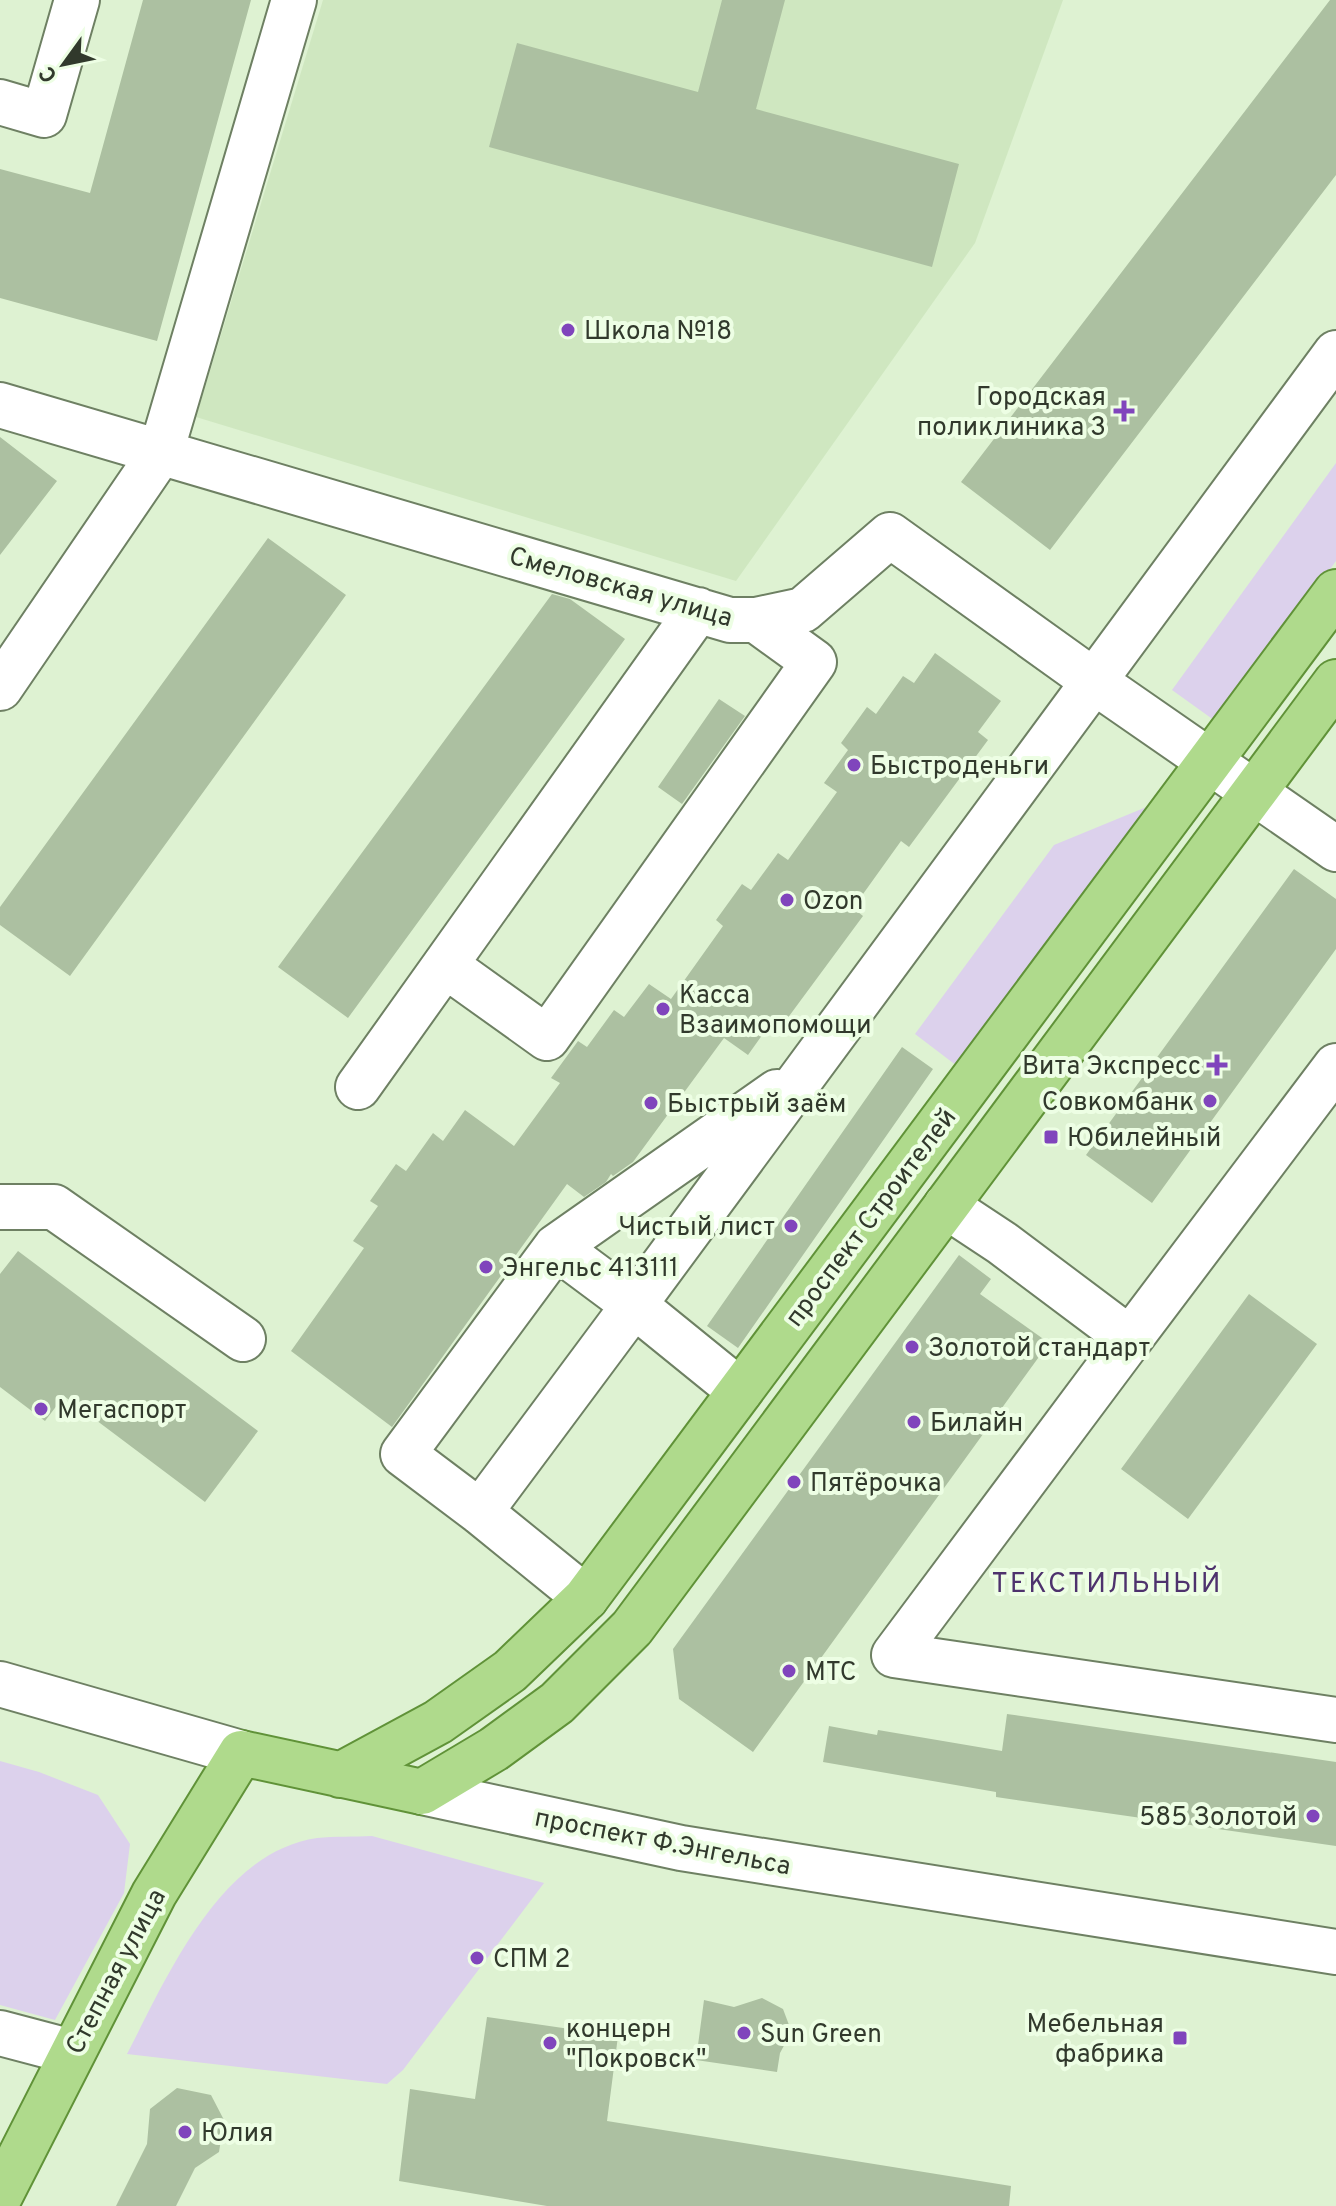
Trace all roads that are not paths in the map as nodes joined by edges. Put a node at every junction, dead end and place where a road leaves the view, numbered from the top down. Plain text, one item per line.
1 (77, 0) edge
2 (294, 0) edge
3 (0, 102) edge
4 (1336, 353) edge
5 (0, 405) edge
6 (161, 452) junction
7 (1336, 592) edge
8 (698, 610) junction
9 (756, 620) junction
10 (1095, 682) junction
11 (1336, 682) edge
12 (0, 688) edge
13 (1209, 762) junction
14 (1254, 792) junction
15 (1336, 849) edge
16 (445, 965) junction
17 (1336, 1066) edge
18 (807, 1070) junction
19 (358, 1087) dead end
20 (946, 1206) junction
21 (0, 1207) edge
22 (556, 1247) junction
23 (634, 1305) junction
24 (243, 1339) dead end
25 (1130, 1339) junction
26 (740, 1391) junction
27 (480, 1512) junction
28 (586, 1598) junction
29 (0, 1684) edge
30 (1336, 1720) edge
31 (241, 1753) junction
32 (340, 1775) junction
33 (422, 1792) junction
34 (1336, 1952) edge
35 (0, 2033) edge
36 (72, 2052) junction
37 (0, 2196) edge

1 - 3 street
2 - 6 street
4 - 10 street
5 - 6 street, Смеловская улица
6 - 8 street, Смеловская улица
6 - 12 street
7 - 13 main road, проспект Строителей
8 - 9 street, Смеловская улица
8 - 16 street
9 - 10 street, Смеловская улица
9 - 16 street
10 - 13 street, Смеловская улица
10 - 18 street
11 - 14 main road, проспект Строителей
13 - 14 street, Смеловская улица
13 - 26 main road, проспект Строителей
14 - 15 street, Смеловская улица
14 - 20 main road, проспект Строителей
16 - 19 street
17 - 25 street
18 - 22 street
18 - 23 street
20 - 25 street
20 - 33 main road, проспект Строителей
21 - 24 street
22 - 23 street
22 - 27 street
23 - 26 street
23 - 27 street
25 - 30 street
26 - 28 main road, проспект Строителей
27 - 28 street
28 - 32 main road, проспект Строителей
29 - 31 street, проспект Ф.Энгельса
31 - 32 main road, проспект Ф.Энгельса
31 - 36 main road, Степная улица
32 - 33 main road, проспект Ф.Энгельса
33 - 34 street, проспект Ф.Энгельса
35 - 36 street
36 - 37 main road, Степная улица

